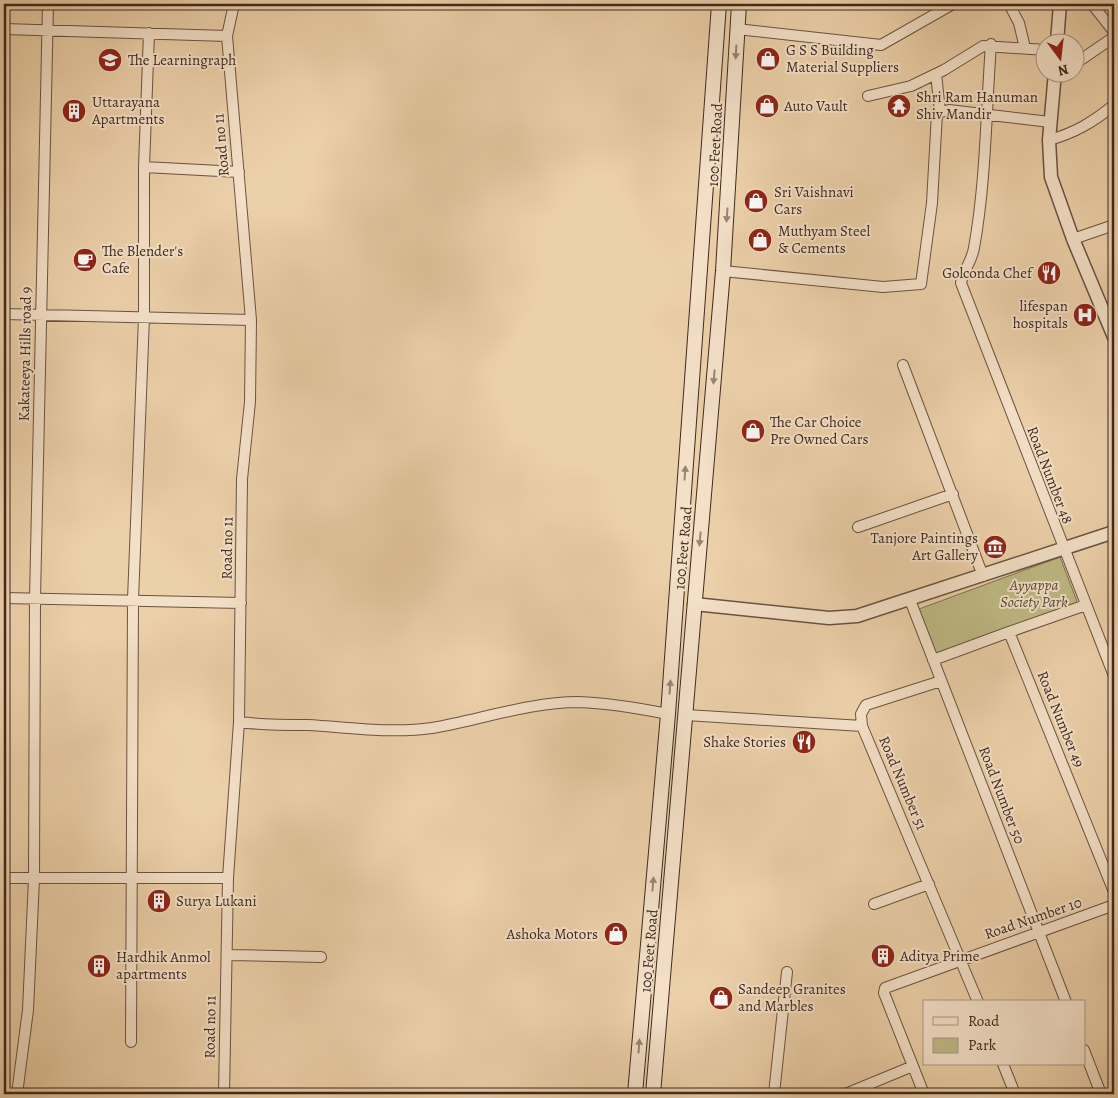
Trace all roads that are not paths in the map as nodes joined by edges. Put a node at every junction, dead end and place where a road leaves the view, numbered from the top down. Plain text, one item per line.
1 (48, 4) edge
2 (234, 4) edge
3 (719, 4) edge
4 (738, 4) edge
5 (953, 4) edge
6 (1009, 4) edge
7 (1060, 4) edge
8 (1092, 4) edge
9 (737, 29) junction
10 (4, 30) edge
11 (46, 31) junction
12 (1058, 32) edge
13 (1114, 32) edge
14 (149, 33) junction
15 (227, 36) junction
16 (1114, 37) edge
17 (991, 44) junction
18 (1025, 48) junction
19 (1036, 49) edge
20 (1086, 56) edge
21 (936, 74) junction
22 (1056, 82) edge
23 (868, 96) dead end
24 (1114, 105) edge
25 (940, 111) junction
26 (986, 115) junction
27 (1050, 122) junction
28 (1049, 140) junction
29 (144, 166) junction
30 (239, 172) junction
31 (1114, 224) edge
32 (1073, 239) junction
33 (723, 272) junction
34 (4, 314) edge
35 (41, 315) junction
36 (144, 318) junction
37 (250, 320) junction
38 (1114, 337) edge
39 (903, 365) dead end
40 (953, 494) junction
41 (858, 527) dead end
42 (1114, 532) edge
43 (1063, 549) junction
44 (983, 576) junction
45 (4, 598) edge
46 (34, 598) junction
47 (134, 600) junction
48 (910, 600) junction
49 (241, 603) junction
50 (694, 604) junction
51 (1086, 605) junction
52 (1009, 632) junction
53 (933, 660) junction
54 (1114, 676) edge
55 (941, 681) junction
56 (668, 714) junction
57 (686, 715) junction
58 (239, 722) junction
59 (862, 726) junction
60 (131, 877) junction
61 (4, 878) edge
62 (228, 878) junction
63 (34, 879) junction
64 (929, 884) junction
65 (1114, 892) edge
66 (874, 904) dead end
67 (1114, 905) edge
68 (1038, 932) junction
69 (228, 955) junction
70 (321, 957) dead end
71 (961, 959) junction
72 (787, 972) dead end
73 (977, 1000) edge
74 (1065, 1000) edge
75 (131, 1042) dead end
76 (1086, 1055) edge
77 (913, 1066) junction
78 (1004, 1066) edge
79 (17, 1094) edge
80 (224, 1094) edge
81 (635, 1094) edge
82 (653, 1094) edge
83 (774, 1094) edge
84 (844, 1094) edge
85 (924, 1094) edge
86 (1015, 1094) edge
87 (1101, 1094) edge

1 - 11 street, Kakateeya Hills road 9
2 - 15 street, Road no 11
56 -> 3 main road, 100 Feet Road
4 - 9 main road, 100 Feet Road
5 - 9 street
6 - 18 street
7 - 12 street
8 - 13 street
9 -> 33 main road, 100 Feet Road
10 - 11 street
11 - 14 street
11 - 35 street, Kakateeya Hills road 9
14 - 15 street
14 - 29 street
15 - 30 street, Road no 11
16 - 20 street
17 - 18 street
17 - 21 street
17 - 26 street
18 - 19 street
21 - 23 street
21 - 25 street
22 - 27 street
24 - 28 street
25 - 26 street
25 - 33 street
26 - 27 street
26 - 43 street, Road Number 48
27 - 28 street
28 - 32 street
29 - 30 street
29 - 36 street
30 - 37 street, Road no 11
31 - 32 street
32 - 38 street
33 -> 50 main road, 100 Feet Road
34 - 35 street
35 - 36 street
35 - 46 street, Kakateeya Hills road 9
36 - 37 street
36 - 47 street
37 - 49 street, Road no 11
39 - 40 street
40 - 41 street
40 - 44 street
42 - 43 street
43 - 44 street
43 - 51 street, Road Number 48
44 - 48 street
45 - 46 street
46 - 47 street
46 - 63 street, Kakateeya Hills road 9
47 - 49 street
47 - 60 street
48 - 50 street
48 - 53 street, Road Number 50
49 - 58 street, Road no 11
50 - 57 main road, 100 Feet Road
51 - 52 street
51 - 54 street, Road Number 48
52 - 53 street
52 - 65 street, Road Number 49
53 - 55 street, Road Number 50
55 - 59 street
55 - 68 street, Road Number 50
56 - 58 street
81 -> 56 main road, 100 Feet Road
57 - 59 street, Road Number 51
57 - 82 main road, 100 Feet Road
58 - 62 street, Road no 11
59 - 64 street, Road Number 51
60 - 62 street
60 - 63 street
60 - 75 street
61 - 63 street
62 - 69 street, Road no 11
63 - 79 street, Kakateeya Hills road 9
64 - 66 street
64 - 71 street, Road Number 51
67 - 68 street, Road Number 10
68 - 71 street, Road Number 10
68 - 74 street, Road Number 50
69 - 70 street
69 - 80 street, Road no 11
71 - 73 street, Road Number 51
71 - 77 street
72 - 83 street
76 - 87 street
77 - 84 street
77 - 85 street
78 - 86 street

